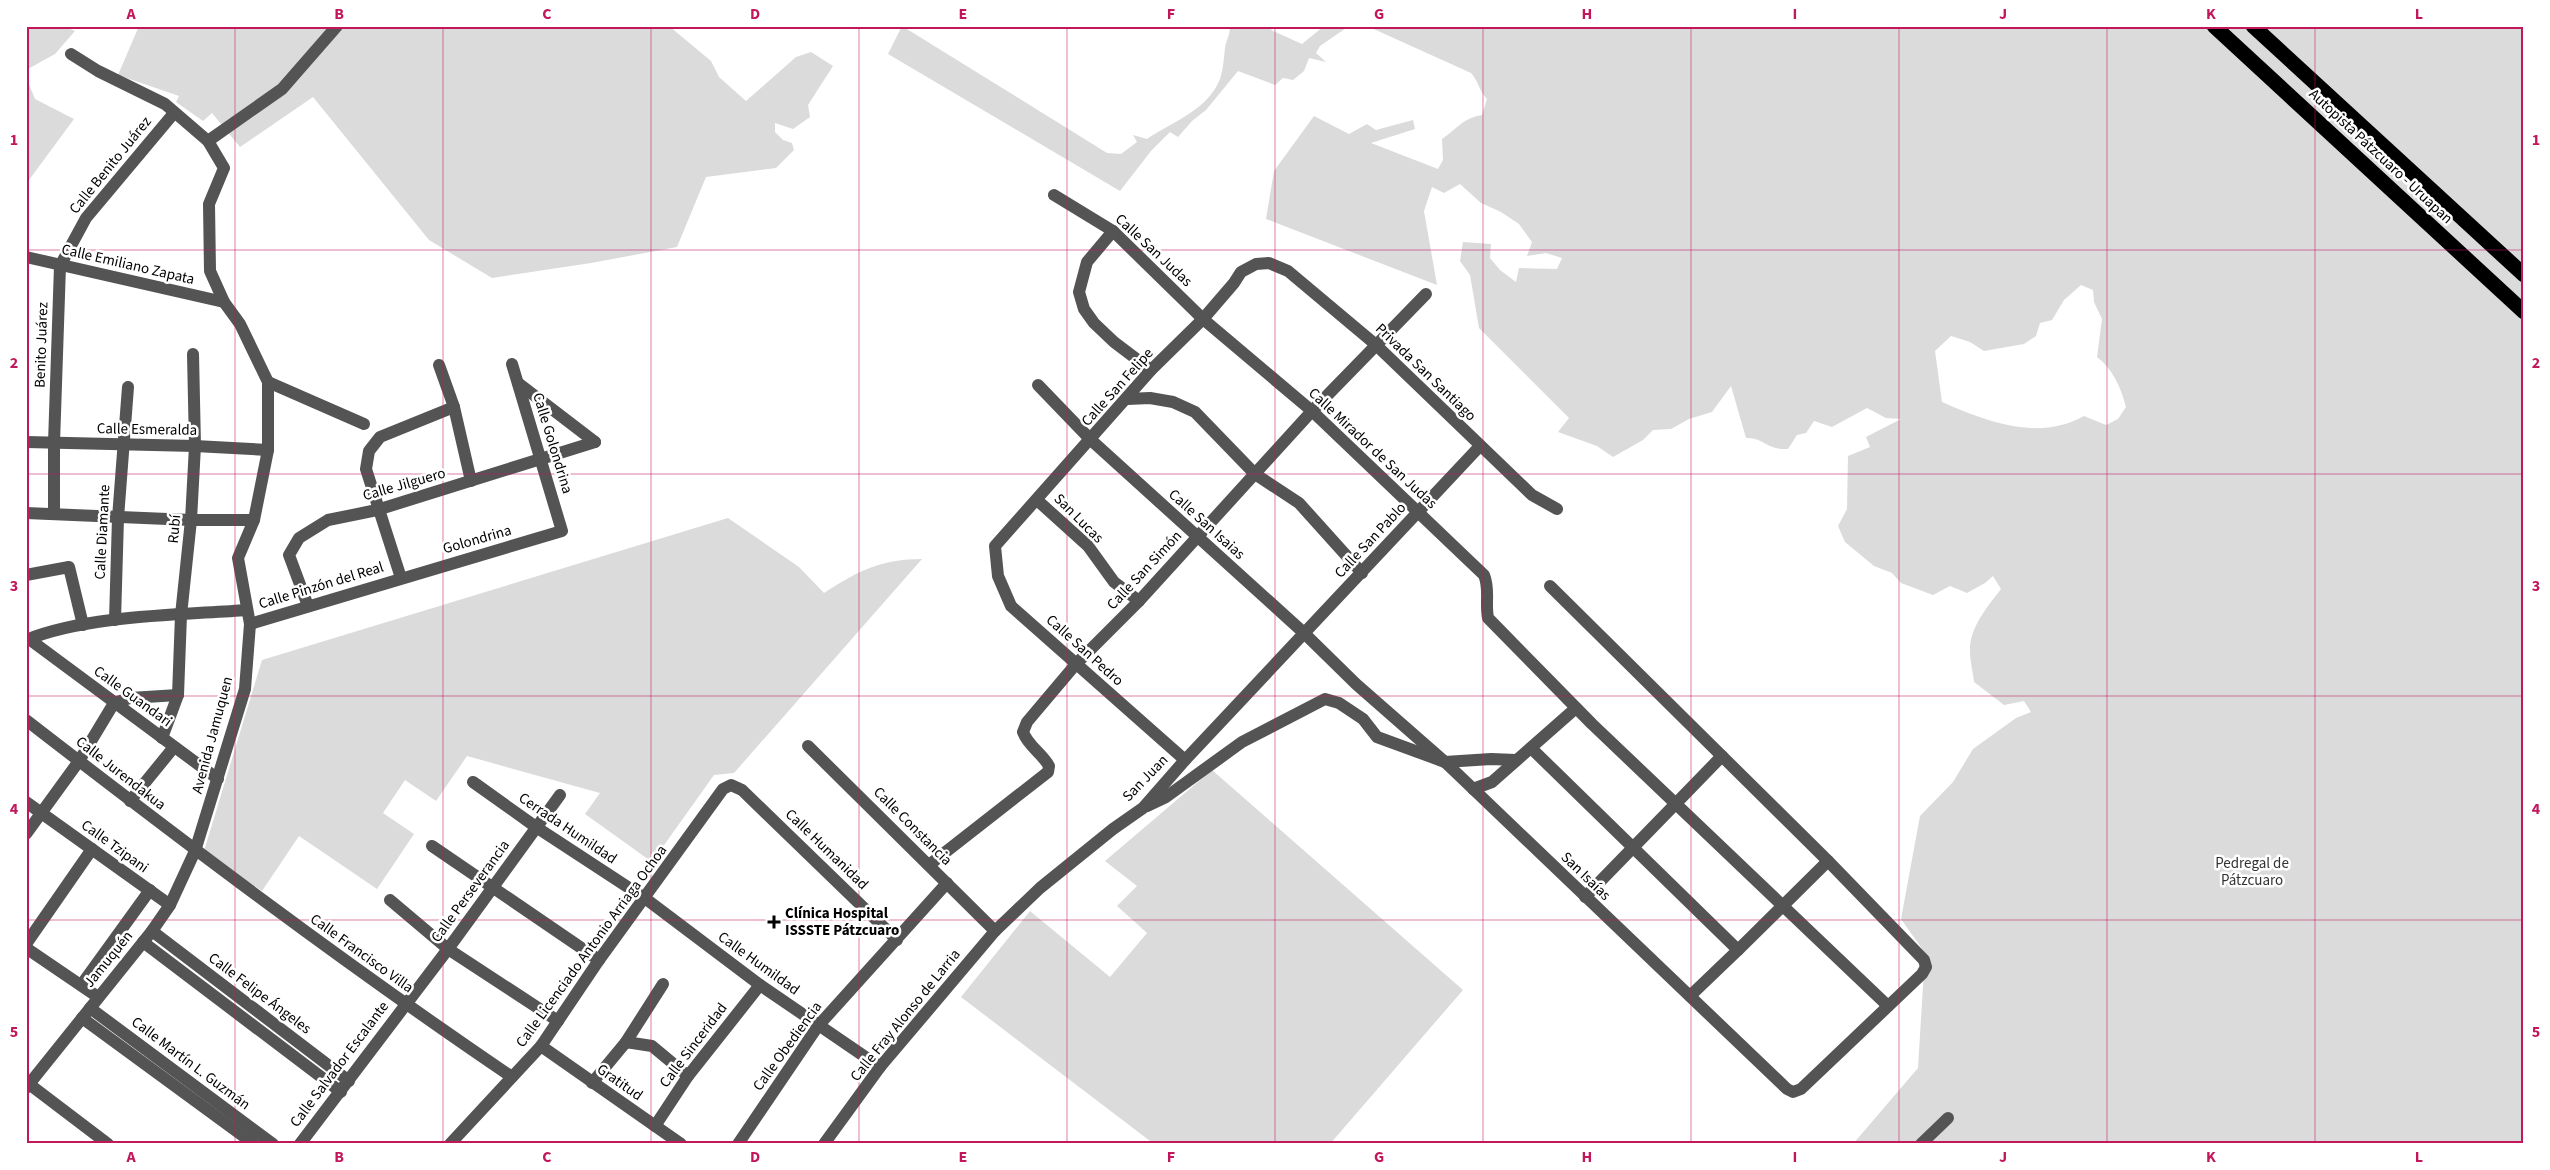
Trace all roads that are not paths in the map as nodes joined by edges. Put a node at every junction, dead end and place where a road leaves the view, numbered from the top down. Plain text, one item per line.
1 (337, 26) edge
2 (2214, 26) edge
3 (2254, 26) edge
4 (71, 54) dead end
5 (174, 113) junction
6 (208, 141) junction
7 (1054, 195) dead end
8 (1113, 231) junction
9 (26, 257) edge
10 (1269, 263) joint
11 (60, 266) junction
12 (2524, 275) edge
13 (1426, 294) dead end
14 (224, 302) junction
15 (2524, 312) edge
16 (1203, 319) junction
17 (1375, 344) junction
18 (193, 354) dead end
19 (512, 364) dead end
20 (438, 365) dead end
21 (1152, 370) junction
22 (268, 382) junction
23 (518, 383) junction
24 (1038, 385) dead end
25 (128, 387) dead end
26 (1127, 399) junction
27 (454, 407) junction
28 (1312, 411) junction
29 (364, 424) dead end
30 (1091, 440) junction
31 (26, 442) edge
32 (54, 443) junction
33 (124, 445) junction
34 (195, 446) junction
35 (1480, 446) junction
36 (268, 450) junction
37 (540, 458) junction
38 (1255, 474) junction
39 (471, 481) junction
40 (1037, 500) junction
41 (1557, 509) dead end
42 (377, 510) junction
43 (1418, 512) junction
44 (26, 513) edge
45 (54, 514) junction
46 (118, 518) junction
47 (192, 520) junction
48 (254, 520) junction
49 (562, 531) joint
50 (1198, 536) junction
51 (995, 546) joint
52 (1362, 573) junction
53 (26, 575) edge
54 (401, 578) junction
55 (1550, 586) dead end
56 (1139, 601) junction
57 (308, 606) junction
58 (247, 610) junction
59 (181, 615) junction
60 (115, 620) junction
61 (250, 624) junction
62 (83, 625) junction
63 (1304, 633) junction
64 (28, 640) edge
65 (1076, 664) junction
66 (1356, 684) joint
67 (178, 695) junction
68 (114, 703) junction
69 (1576, 708) junction
70 (26, 720) edge
71 (162, 738) junction
72 (808, 746) dead end
73 (174, 747) junction
74 (1531, 748) junction
75 (1722, 756) junction
76 (1185, 760) junction
77 (1516, 760) junction
78 (79, 761) junction
79 (1445, 762) junction
80 (218, 779) junction
81 (473, 782) dead end
82 (731, 785) joint
83 (1473, 789) junction
84 (560, 795) dead end
85 (130, 801) junction
86 (26, 802) edge
87 (1676, 804) junction
88 (1144, 808) junction
89 (42, 813) junction
90 (536, 827) junction
91 (26, 834) edge
92 (432, 846) dead end
93 (1632, 848) junction
94 (92, 849) junction
95 (195, 852) junction
96 (1828, 861) junction
97 (929, 864) junction
98 (947, 883) junction
99 (491, 887) junction
100 (150, 890) junction
101 (1585, 897) junction
102 (646, 899) junction
103 (390, 900) dead end
104 (170, 905) junction
105 (1783, 905) junction
106 (152, 930) junction
107 (994, 931) junction
108 (897, 940) junction
109 (143, 942) junction
110 (26, 944) edge
111 (26, 948) edge
112 (448, 949) junction
113 (1738, 950) junction
114 (599, 960) junction
115 (82, 984) junction
116 (663, 984) dead end
117 (760, 985) junction
118 (1690, 996) junction
119 (98, 997) junction
120 (246, 1003) junction
121 (405, 1004) junction
122 (1888, 1006) junction
123 (86, 1013) junction
124 (237, 1013) junction
125 (558, 1021) junction
126 (818, 1026) junction
127 (626, 1042) junction
128 (541, 1046) junction
129 (880, 1067) junction
130 (688, 1076) junction
131 (512, 1077) junction
132 (592, 1082) junction
133 (28, 1086) edge
134 (186, 1087) junction
135 (345, 1087) junction
136 (1948, 1118) dead end
137 (655, 1126) junction
138 (108, 1144) edge
139 (254, 1144) edge
140 (273, 1144) edge
141 (300, 1144) edge
142 (450, 1144) edge
143 (681, 1144) edge
144 (738, 1144) edge
145 (824, 1144) edge
146 (1921, 1144) edge

1 - 6 street
2 - 15 highway, Autopista Pátzcuaro - Uruapan
3 - 12 highway, Autopista Pátzcuaro - Uruapan
4 - 5 street
5 - 6 street
5 - 11 street, Calle Benito Juárez
6 - 14 street, Avenida Jamuquen
7 - 8 street, Calle San Judas
8 - 16 street, Calle San Judas
8 - 21 street
9 - 11 street, Calle Emiliano Zapata
10 - 16 street, Calle San Felipe
10 - 17 street, Privada San Santiago
11 - 14 street, Calle Emiliano Zapata
11 - 32 street, Benito Juárez
13 - 17 street, Calle San Simón
14 - 22 street, Avenida Jamuquen
16 - 21 street, Calle San Felipe
16 - 28 street, Calle Mirador de San Judas
17 - 28 street, Calle San Simón
17 - 35 street, Privada San Santiago
18 - 34 street, Rubí
19 - 23 street, Calle Golondrina
20 - 27 street
21 - 26 street, Calle San Felipe
22 - 29 street
22 - 36 street, Avenida Jamuquen
23 - 37 street, Calle Golondrina
23 - 37 street, Calle Jilguero
24 - 30 street, Calle San Isaias
25 - 33 street, Calle Diamante
26 - 30 street, Calle San Felipe
26 - 38 street
27 - 39 street
27 - 42 street
28 - 38 street, Calle San Simón
28 - 43 street, Calle Mirador de San Judas
30 - 40 street, Calle San Felipe
30 - 50 street, Calle San Isaias
31 - 32 street, Calle Esmeralda
32 - 33 street, Calle Esmeralda
32 - 45 street, Benito Juárez
33 - 34 street, Calle Esmeralda
33 - 46 street, Calle Diamante
34 - 36 street, Calle Esmeralda
34 - 47 street, Rubí
35 - 41 street, Privada San Santiago
35 - 43 street, Calle San Pablo
36 - 48 street, Avenida Jamuquen
37 - 39 street, Calle Jilguero
37 - 49 street, Calle Golondrina
38 - 50 street, Calle San Simón
38 - 52 street
39 - 42 street, Calle Jilguero
40 - 51 street, Calle San Felipe
40 - 56 street, San Lucas
42 - 54 street
42 - 57 street, Calle Jilguero
43 - 52 street, Calle San Pablo
43 - 69 street, Calle Mirador de San Judas
44 - 45 street
45 - 46 street
46 - 47 street
46 - 60 street, Calle Diamante
47 - 48 street
47 - 59 street, Rubí
48 - 58 street, Avenida Jamuquen
49 - 54 street, Golondrina
50 - 56 street, Calle San Simón
50 - 63 street, Calle San Isaias
51 - 65 street, Calle San Pedro
52 - 63 street, Calle San Pablo
53 - 62 street
54 - 57 street, Calle Pinzón del Real
55 - 75 street
56 - 65 street, Calle San Simón
57 - 61 street, Calle Pinzón del Real
58 - 59 street
58 - 61 street, Avenida Jamuquen
59 - 60 street
59 - 67 street, Rubí
60 - 62 street
61 - 80 street, Avenida Jamuquen
62 - 64 street
63 - 66 street, Calle San Isaias
63 - 76 street, San Juan
64 - 68 street, Calle Guandari
65 - 76 street, Calle San Pedro
65 - 97 street, Calle San Simón
66 - 79 street, San Isaías
67 - 68 street
67 - 71 street, Rubí
68 - 71 street, Calle Guandari
68 - 78 street
69 - 74 street
69 - 87 street
70 - 78 street, Calle Jurendakua
71 - 73 street, Calle Guandari
72 - 97 street, Calle Constancia
73 - 80 street, Calle Guandari
73 - 85 street
74 - 77 street
74 - 93 street
75 - 87 street
75 - 96 street
76 - 88 street, San Juan
77 - 79 street
77 - 83 street
78 - 85 street, Calle Jurendakua
78 - 89 street
79 - 83 street, San Isaías
79 - 88 street
80 - 95 street, Avenida Jamuquen
81 - 90 street, Cerrada Humildad
82 - 102 street, Calle Licenciado Antonio Arriaga Ochoa
82 - 108 street, Calle Humanidad
83 - 101 street, San Isaías
84 - 90 street, Calle Perseverancia
85 - 95 street, Calle Jurendakua
86 - 89 street, Calle Tzipani
87 - 93 street
87 - 105 street
88 - 107 street, San Juan
89 - 91 street
89 - 94 street, Calle Tzipani
90 - 99 street, Calle Perseverancia
90 - 102 street, Cerrada Humildad
92 - 99 street
93 - 101 street
93 - 113 street
94 - 100 street, Calle Tzipani
94 - 110 street
95 - 104 street, Avenida Jamuquen
95 - 121 street, Calle Francisco Villa
96 - 105 street
96 - 122 street
97 - 98 street, Calle Constancia
98 - 107 street, Calle Constancia
98 - 108 street, Calle Obediencia
99 - 112 street, Calle Perseverancia
99 - 114 street
100 - 104 street, Calle Tzipani
100 - 115 street
101 - 118 street, San Isaías
102 - 114 street, Calle Licenciado Antonio Arriaga Ochoa
102 - 117 street, Calle Humildad
103 - 112 street
104 - 106 street, Avenida Jamuquen
105 - 113 street
105 - 122 street
106 - 109 street, Jamuquén
106 - 120 street, Calle Felipe Ángeles
107 - 129 street, Calle Fray Alonso de Larria
108 - 126 street, Calle Obediencia
109 - 119 street, Jamuquén
109 - 124 street, Calle Felipe Ángeles
111 - 115 street
112 - 121 street, Calle Perseverancia
112 - 125 street
113 - 118 street
114 - 125 street, Calle Licenciado Antonio Arriaga Ochoa
115 - 119 street
116 - 127 street
117 - 126 street, Calle Humildad
117 - 130 street, Calle Sinceridad
118 - 122 street, San Isaías
119 - 123 street, Jamuquén
120 - 124 street
120 - 135 street, Calle Felipe Ángeles
121 - 131 street, Calle Francisco Villa
121 - 135 street, Calle Salvador Escalante
123 - 133 street, Jamuquén
123 - 134 street, Calle Martín L. Guzmán
124 - 135 street, Calle Felipe Ángeles
125 - 128 street, Calle Licenciado Antonio Arriaga Ochoa
126 - 129 street, Calle Humildad
126 - 144 street, Calle Obediencia
127 - 130 street
127 - 132 street
128 - 131 street, Calle Licenciado Antonio Arriaga Ochoa
128 - 132 street, Gratitud
129 - 145 street, Calle Fray Alonso de Larria
130 - 137 street, Calle Sinceridad
131 - 142 street, Calle Licenciado Antonio Arriaga Ochoa
132 - 137 street, Gratitud
133 - 138 street
134 - 139 street, Calle Martín L. Guzmán
134 - 140 street, Calle Martín L. Guzmán
135 - 141 street, Calle Salvador Escalante
136 - 146 street
137 - 143 street, Gratitud

